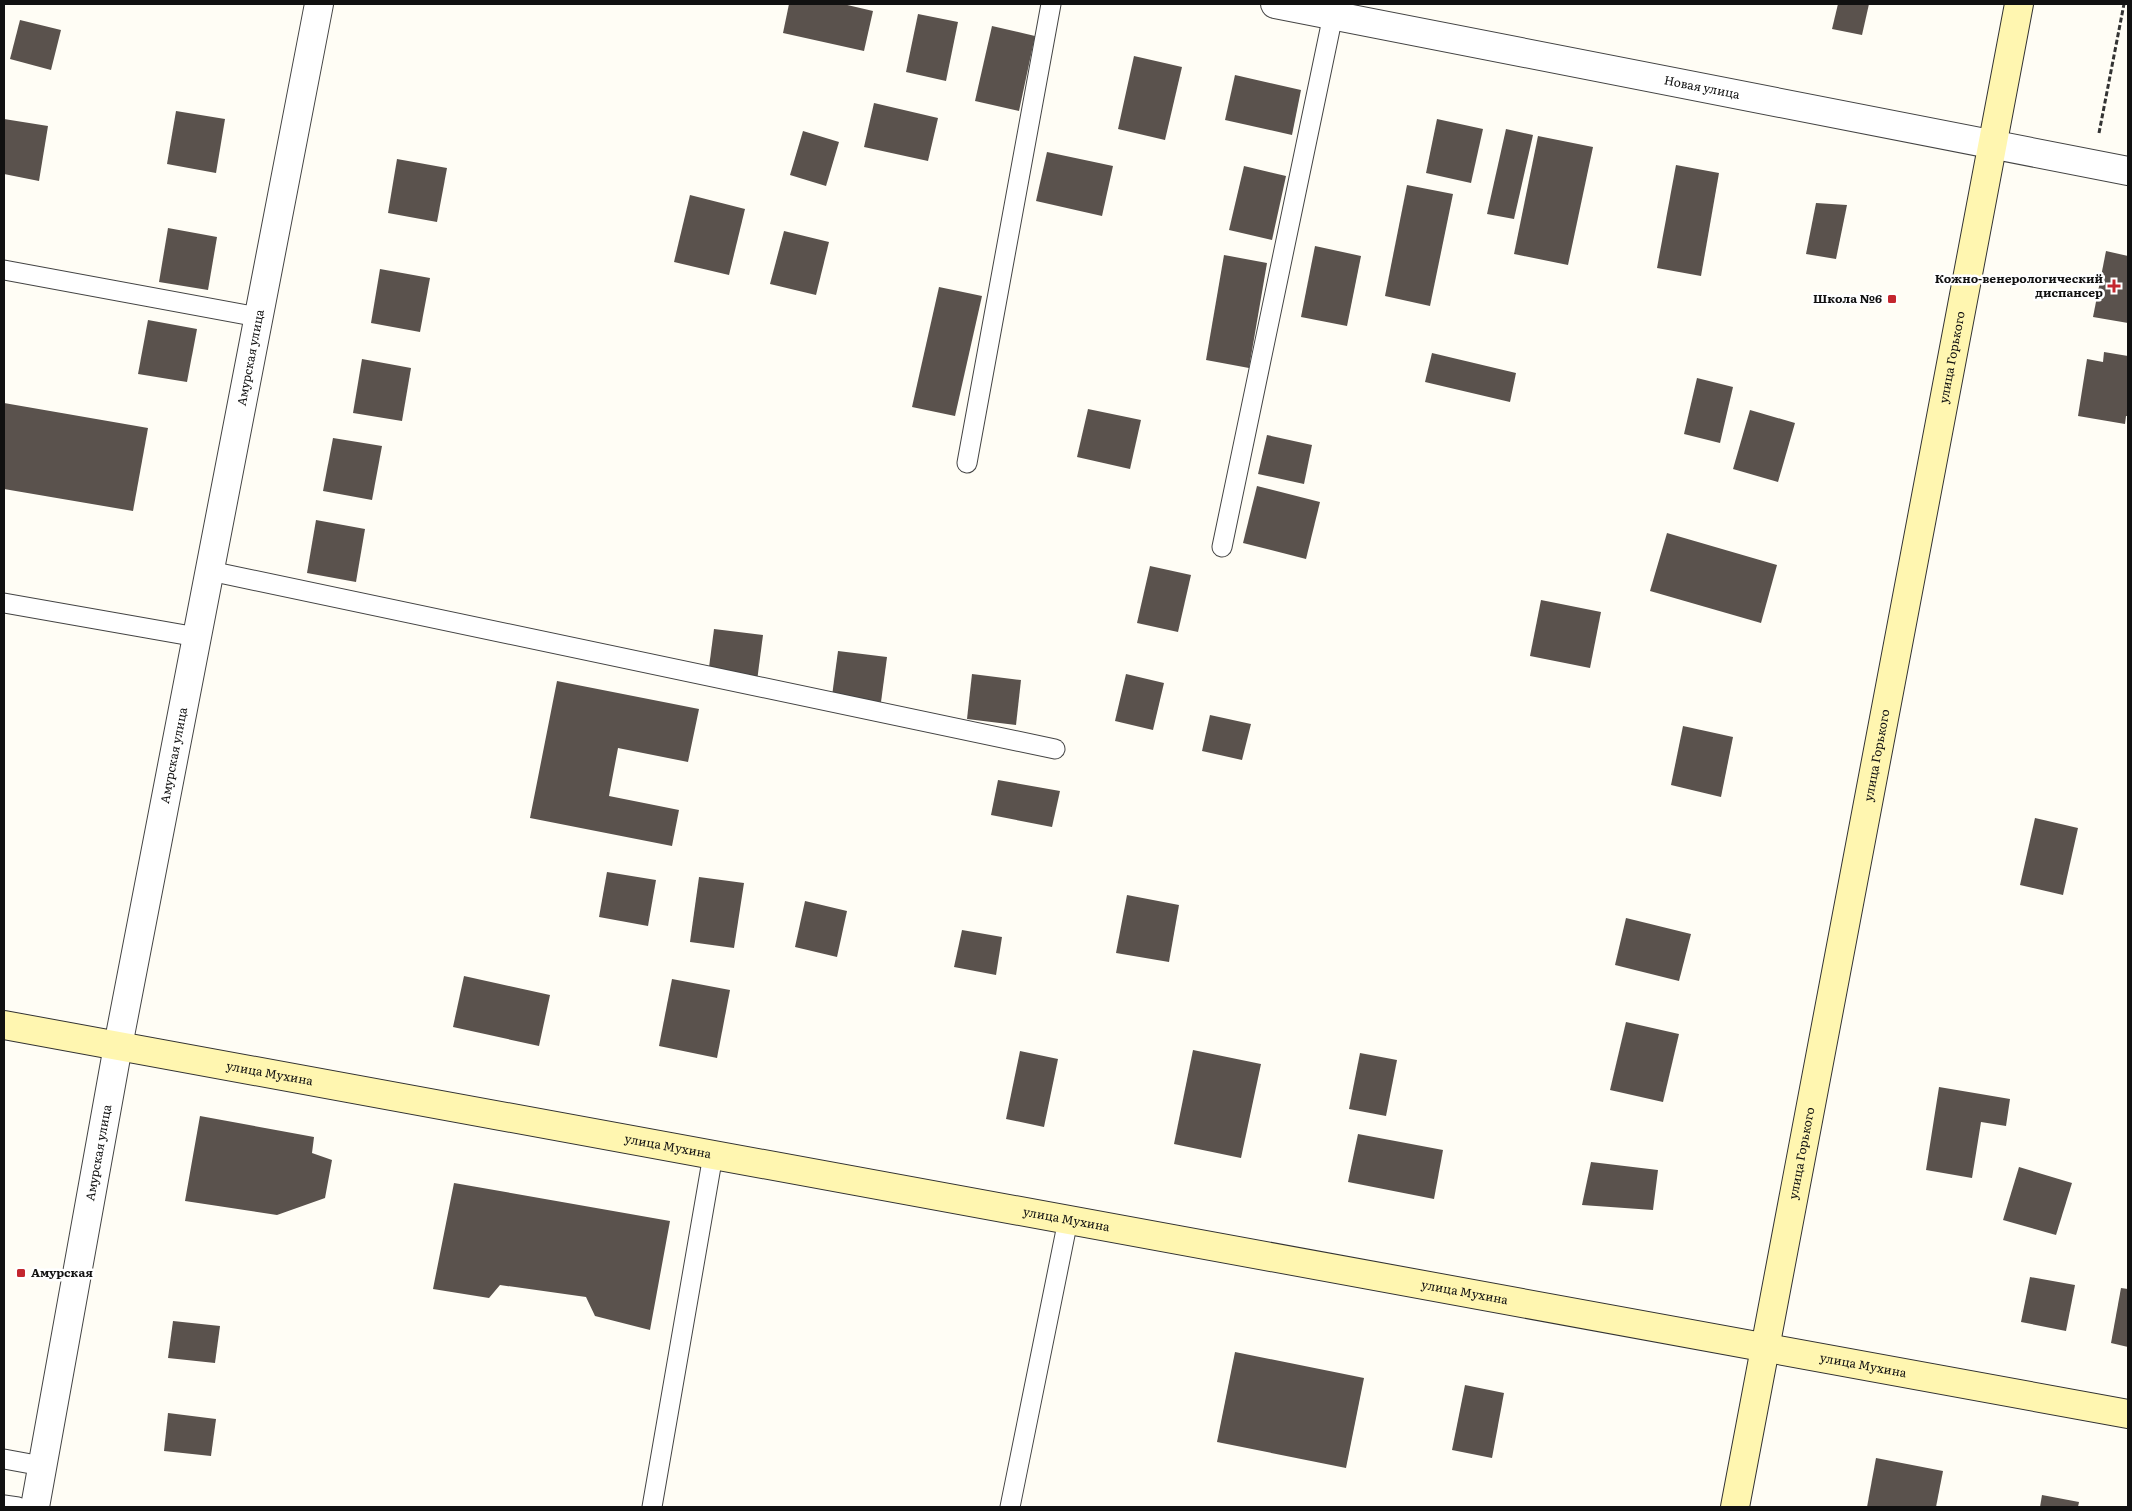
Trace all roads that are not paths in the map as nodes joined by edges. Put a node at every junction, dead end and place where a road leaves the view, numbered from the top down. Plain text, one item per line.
1 (318, 4) edge
2 (1051, 4) edge
3 (1276, 4) edge
4 (2020, 4) edge
5 (1332, 15) junction
6 (1993, 144) junction
7 (2128, 171) edge
8 (4, 270) edge
9 (258, 317) junction
10 (967, 462) dead end
11 (1222, 547) dead end
12 (210, 571) junction
13 (4, 603) edge
14 (197, 636) junction
15 (1055, 750) dead end
16 (4, 1024) edge
17 (118, 1046) junction
18 (713, 1155) junction
19 (1068, 1220) junction
20 (1765, 1348) junction
21 (2128, 1414) edge
22 (4, 1459) edge
23 (42, 1466) junction
24 (4, 1505) edge
25 (18, 1507) edge
26 (35, 1507) edge
27 (652, 1507) edge
28 (1010, 1507) edge
29 (1735, 1507) edge

1 - 9 street, Амурская улица
2 - 10 lane
3 - 5 street, Новая улица
4 - 6 main road, улица Горького
5 - 6 street, Новая улица
5 - 11 lane
6 - 7 street, Новая улица
6 - 20 main road, улица Горького
8 - 9 lane
9 - 12 street, Амурская улица
12 - 14 street, Амурская улица
12 - 15 lane
13 - 14 lane
14 - 17 street, Амурская улица
16 - 17 main road, улица Мухина
17 - 18 main road, улица Мухина
17 - 23 street, Амурская улица
18 - 19 main road, улица Мухина
18 - 27 lane
19 - 20 main road, улица Мухина
19 - 28 lane
20 - 21 main road, улица Мухина
20 - 29 main road, улица Горького
22 - 23 lane
23 - 26 street, Амурская улица
24 - 25 lane

